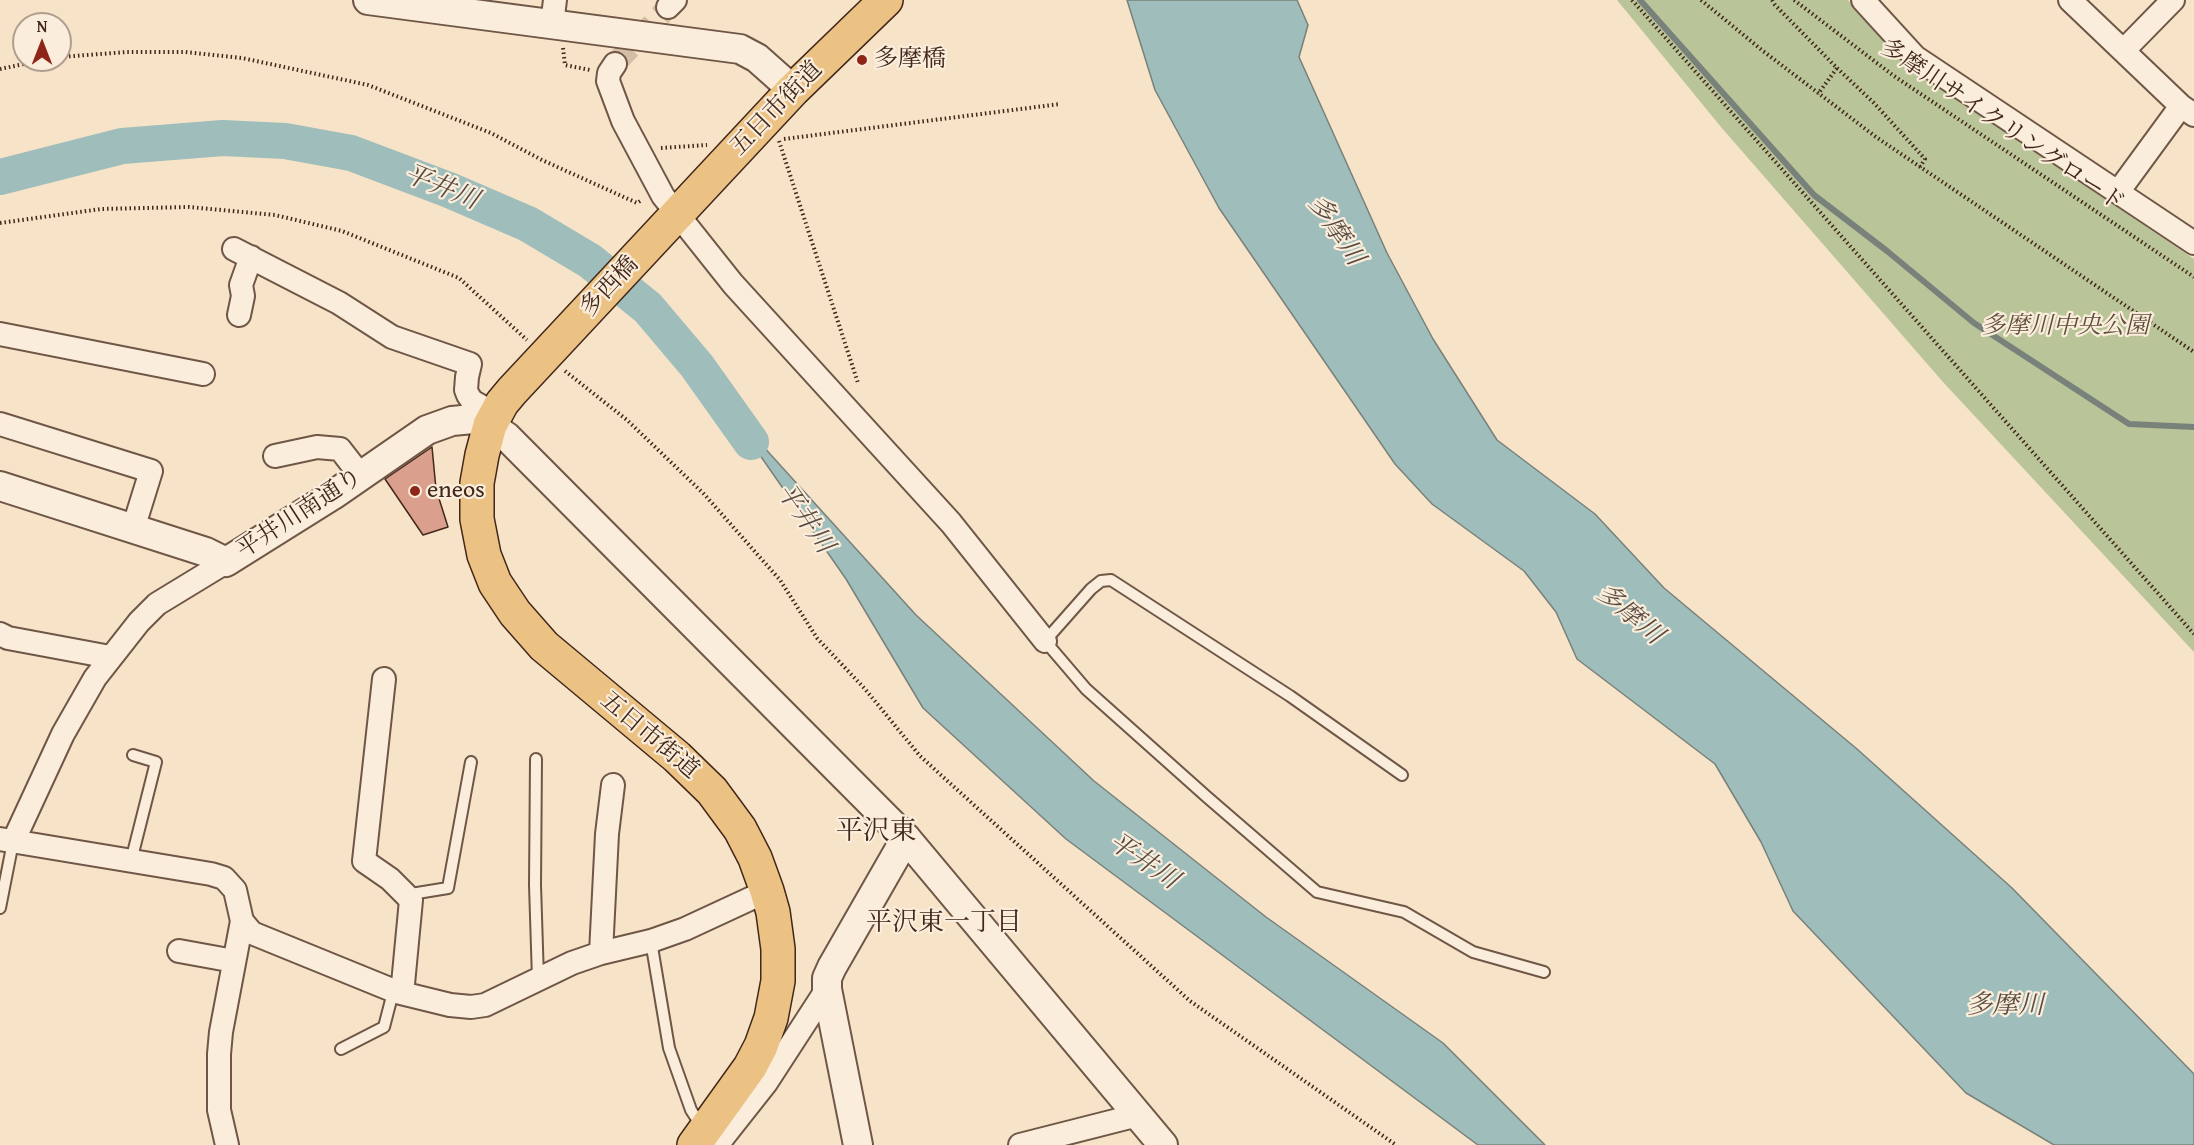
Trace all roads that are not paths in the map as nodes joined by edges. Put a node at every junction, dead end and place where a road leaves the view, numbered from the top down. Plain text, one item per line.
1 (368, 0) edge
2 (886, 0) edge
3 (1863, 0) edge
4 (2070, 0) edge
5 (2173, 0) edge
6 (556, 17) edge
7 (2124, 50) junction
8 (611, 73) road end
9 (793, 90) junction
10 (2188, 111) edge
11 (2118, 192) junction
12 (669, 209) junction
13 (2194, 243) edge
14 (239, 315) dead end
15 (0, 334) edge
16 (547, 354) joint
17 (202, 374) dead end
18 (493, 420) junction
19 (0, 424) edge
20 (275, 456) dead end
21 (361, 476) junction
22 (0, 486) edge
23 (134, 529) junction
24 (226, 562) junction
25 (0, 634) edge
26 (1045, 641) junction
27 (110, 657) junction
28 (384, 679) dead end
29 (133, 755) dead end
30 (536, 759) dead end
31 (471, 762) dead end
32 (1402, 775) dead end
33 (613, 785) dead end
34 (906, 838) junction
35 (7, 840) edge
36 (130, 861) junction
37 (767, 891) junction
38 (411, 900) junction
39 (0, 908) edge
40 (242, 921) junction
41 (651, 941) junction
42 (178, 951) dead end
43 (601, 953) junction
44 (234, 961) junction
45 (1544, 972) dead end
46 (538, 979) junction
47 (827, 988) junction
48 (397, 992) junction
49 (341, 1049) dead end
50 (1138, 1115) junction
51 (703, 1141) edge
52 (226, 1145) edge
53 (858, 1145) edge
54 (1020, 1145) edge
55 (1163, 1145) edge

1 - 6 street
2 - 9 main road, 五日市街道
3 - 11 street
4 - 7 street
5 - 7 street
6 - 9 street
7 - 10 street
8 - 12 street
9 - 12 main road, 五日市街道
10 - 11 street
11 - 13 street
12 - 16 main road, 多西橋
12 - 26 street
14 - 18 street
15 - 17 street
16 - 18 main road, 五日市街道
18 - 21 street, 平井川南通り
18 - 34 street
18 - 37 main road, 五日市街道
19 - 23 street
20 - 21 street
21 - 24 street, 平井川南通り
22 - 23 street, 平井川南通り
23 - 24 street, 平井川南通り
24 - 27 street
25 - 27 street
26 - 32 lane
26 - 45 lane
27 - 35 street
28 - 38 street
29 - 36 lane
30 - 46 lane
31 - 38 lane
33 - 43 street
34 - 47 street
34 - 50 street
35 - 36 street
35 - 39 lane
36 - 40 street
37 - 41 street
37 - 51 main road, 五日市街道
38 - 48 street
40 - 44 street
40 - 48 street
41 - 43 street
41 - 51 lane
42 - 44 street
43 - 46 street
44 - 52 street
46 - 48 street
47 - 51 street
47 - 53 street
48 - 49 lane
50 - 54 street
50 - 55 street

